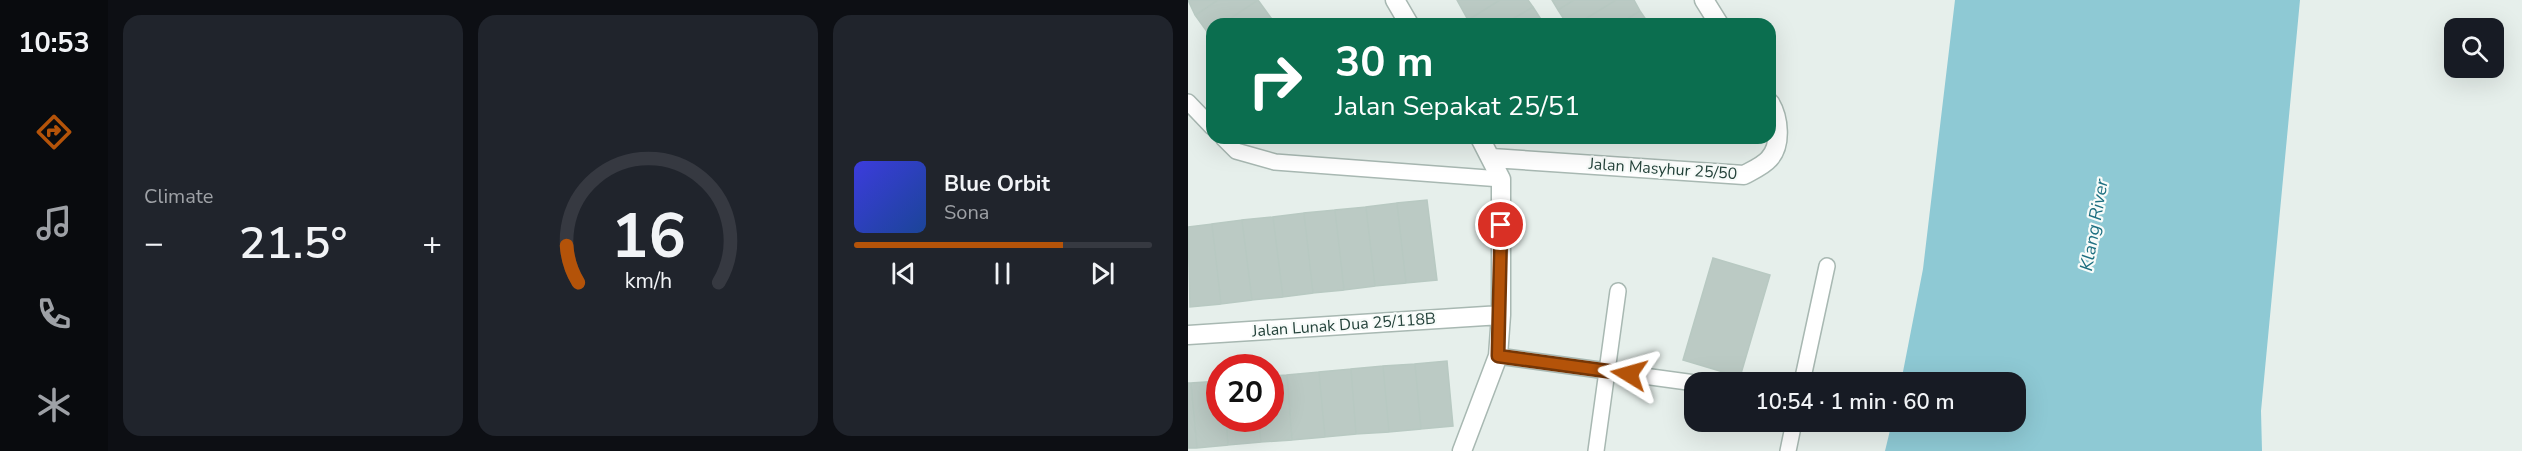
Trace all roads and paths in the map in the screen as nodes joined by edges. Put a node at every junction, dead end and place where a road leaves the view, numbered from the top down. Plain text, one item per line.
1 (1395, 0) edge
2 (1704, 0) edge
3 (1406, 18) edge
4 (1715, 18) edge
5 (1188, 102) edge
6 (1776, 116) edge
7 (1206, 121) edge
8 (1776, 142) edge
9 (1230, 144) edge
10 (1484, 144) edge
11 (1775, 144) edge
12 (1492, 158) junction
13 (1501, 179) junction
14 (1827, 266) dead end
15 (1618, 291) dead end
16 (1501, 315) junction
17 (1188, 335) edge
18 (1498, 356) junction
19 (1607, 371) junction
20 (1804, 372) edge
21 (1684, 382) edge
22 (1792, 432) edge
23 (1462, 451) edge
24 (1596, 451) edge
25 (1788, 451) edge

1 - 3 street
2 - 4 street
5 - 7 lane
6 - 8 street, Jalan Masyhur 25/50
9 - 13 lane
10 - 12 street
11 - 12 street, Jalan Masyhur 25/50
12 - 13 street
13 - 16 street
14 - 20 lane
15 - 19 lane
16 - 17 street, Jalan Lunak Dua 25/118B
16 - 18 street
18 - 19 lane
18 - 23 street
19 - 21 lane
19 - 24 lane
22 - 25 lane

